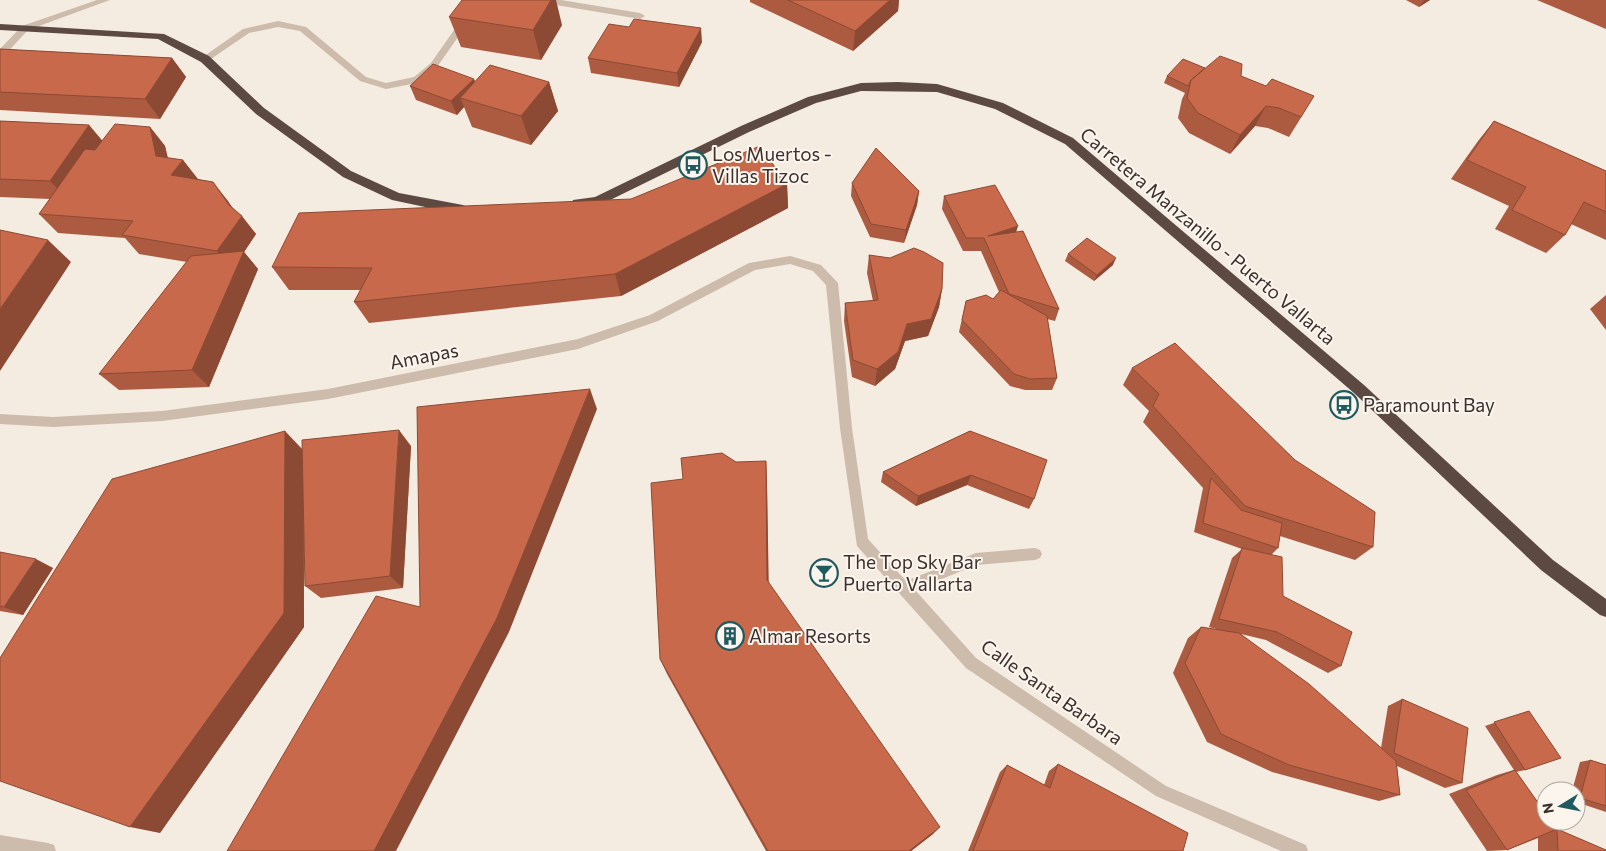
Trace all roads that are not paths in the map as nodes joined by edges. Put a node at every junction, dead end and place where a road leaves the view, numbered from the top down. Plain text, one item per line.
1 (106, 0) edge
2 (480, 0) edge
3 (544, 0) edge
4 (640, 16) dead end
5 (0, 27) edge
6 (26, 28) junction
7 (0, 55) edge
8 (205, 59) junction
9 (568, 205) edge
10 (477, 210) edge
11 (832, 282) joint
12 (0, 419) edge
13 (1035, 554) dead end
14 (904, 588) junction
15 (1606, 609) edge
16 (0, 843) edge
17 (48, 851) edge
18 (1300, 851) edge

1 - 6 street
2 - 8 street
3 - 4 street
5 - 6 highway
6 - 7 street
6 - 8 highway
8 - 10 highway
9 - 15 highway, Carretera Manzanillo - Puerto Vallarta
11 - 12 street, Amapas
11 - 14 street, Calle Santa Barbara
13 - 14 street
14 - 18 street, Calle Santa Barbara
16 - 17 street

